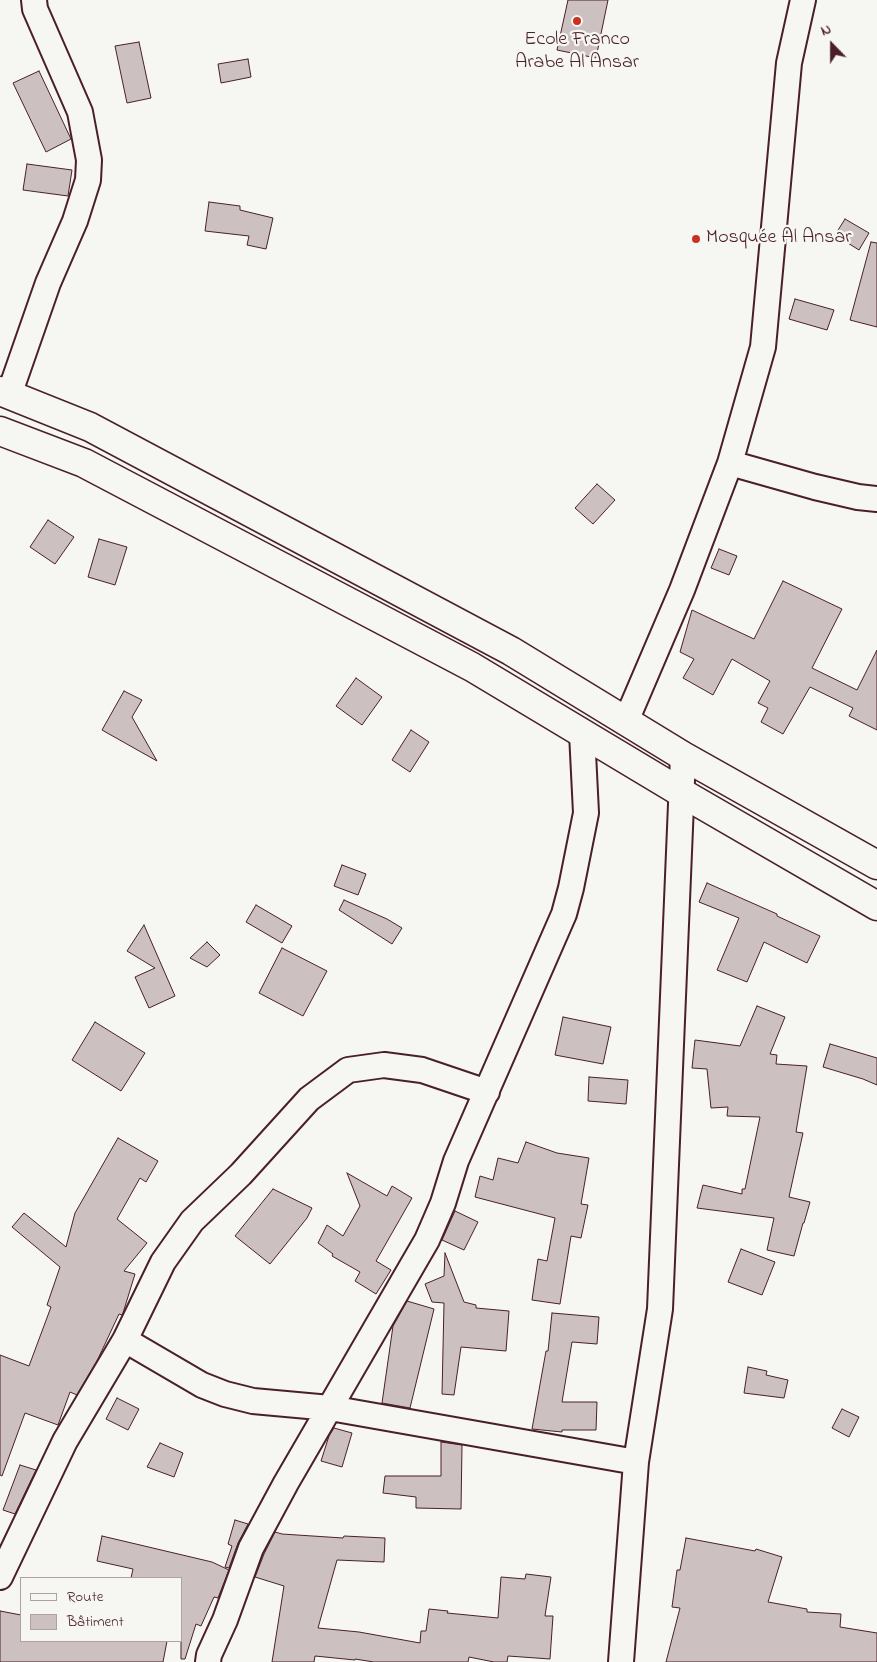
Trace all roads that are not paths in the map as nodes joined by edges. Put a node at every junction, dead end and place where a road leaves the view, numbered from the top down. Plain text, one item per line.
1 (34, 0) edge
2 (803, 0) edge
3 (4, 393) edge
4 (0, 431) edge
5 (730, 463) junction
6 (877, 499) edge
7 (626, 721) junction
8 (582, 733) junction
9 (683, 756) junction
10 (682, 793) junction
11 (877, 865) edge
12 (877, 906) edge
13 (487, 1092) junction
14 (125, 1340) junction
15 (330, 1408) junction
16 (636, 1462) junction
17 (0, 1577) edge
18 (208, 1662) edge
19 (620, 1662) edge

1 - 3 street
2 - 5 street
3 - 7 main road
4 - 8 main road
5 - 6 street
5 - 7 street
7 - 9 main road
8 - 10 main road
8 - 13 street
9 - 10 street
9 - 11 main road
10 - 12 main road
10 - 16 street
13 - 14 street
13 - 15 street
14 - 15 street
14 - 17 street
15 - 16 street
15 - 18 street
16 - 19 street

